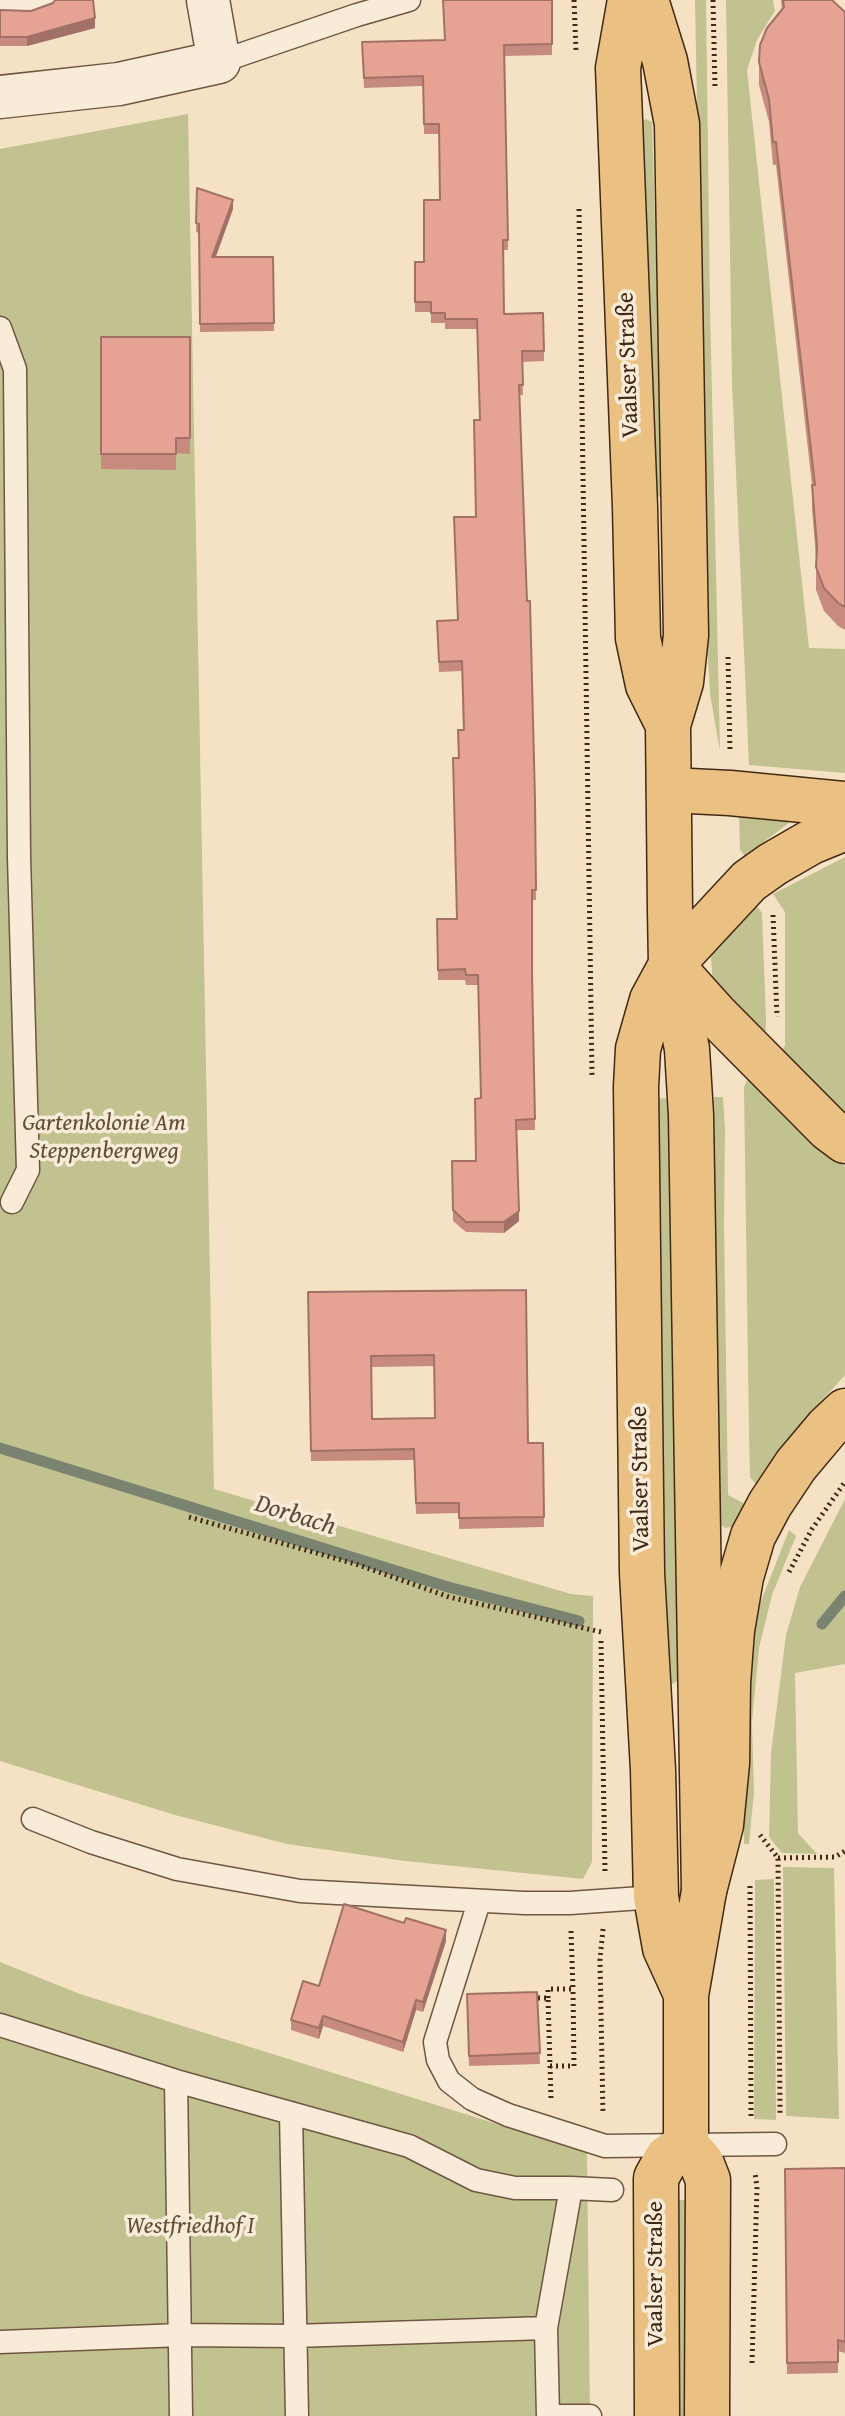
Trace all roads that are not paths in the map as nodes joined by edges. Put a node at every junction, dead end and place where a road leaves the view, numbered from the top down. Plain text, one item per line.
1 (47, 0) edge
2 (208, 0) edge
3 (409, 0) edge
4 (630, 0) edge
5 (646, 0) edge
6 (0, 7) edge
7 (219, 62) junction
8 (0, 97) edge
9 (0, 328) edge
10 (668, 725) junction
11 (669, 790) junction
12 (845, 804) edge
13 (845, 828) edge
14 (0, 841) edge
15 (19, 857) junction
16 (671, 965) junction
17 (845, 1141) edge
18 (12, 1202) dead end
19 (845, 1411) edge
20 (33, 1819) dead end
21 (704, 1891) junction
22 (656, 1897) junction
23 (479, 1902) junction
24 (686, 1995) junction
25 (0, 2025) edge
26 (176, 2081) junction
27 (291, 2113) junction
28 (775, 2144) road end
29 (686, 2145) junction
30 (571, 2188) junction
31 (612, 2190) dead end
32 (546, 2328) junction
33 (181, 2335) junction
34 (294, 2336) junction
35 (0, 2342) edge
36 (181, 2416) edge
37 (297, 2416) edge
38 (548, 2416) edge
39 (590, 2416) edge
40 (657, 2416) edge
41 (707, 2416) edge

1 - 6 lane
2 - 7 street
3 - 7 lane
4 - 10 main road, Vaalser Straße
5 - 10 main road, Vaalser Straße
7 - 8 street
9 - 15 lane
10 - 11 main road, Vaalser Straße
11 - 12 main road
11 - 16 main road, Vaalser Straße
13 - 16 main road
14 - 15 lane
15 - 18 lane
16 - 17 main road
16 - 21 main road, Vaalser Straße
16 - 22 main road, Vaalser Straße
19 - 21 main road
20 - 23 lane
21 - 24 main road, Vaalser Straße
22 - 23 lane
22 - 24 main road, Vaalser Straße
23 - 29 lane
24 - 29 main road, Vaalser Straße
25 - 26 lane
26 - 27 lane
26 - 33 lane
27 - 30 lane
27 - 34 lane
28 - 29 lane
29 - 40 main road, Vaalser Straße
29 - 41 main road
30 - 31 lane
30 - 32 lane
32 - 34 lane
32 - 38 lane
33 - 34 lane
33 - 35 lane
33 - 36 lane
34 - 37 lane
38 - 39 lane

